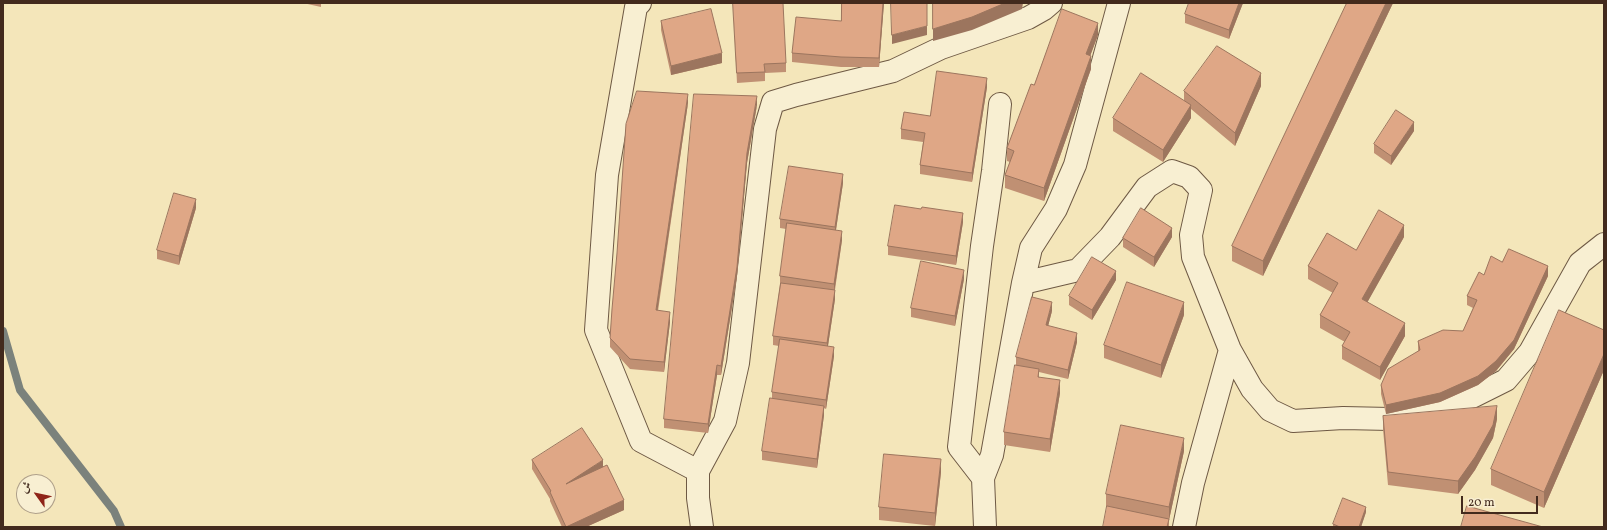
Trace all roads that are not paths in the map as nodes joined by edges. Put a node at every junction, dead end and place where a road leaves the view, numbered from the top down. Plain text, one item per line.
1 (1051, 3) edge
2 (1118, 3) edge
3 (638, 5) edge
4 (1000, 104) dead end
5 (1604, 244) edge
6 (1023, 283) junction
7 (1230, 350) junction
8 (698, 471) junction
9 (983, 478) junction
10 (702, 527) edge
11 (985, 527) edge
12 (1184, 527) edge

1 - 8 street
2 - 6 street
3 - 8 street
4 - 9 street
5 - 7 street
6 - 7 street
6 - 9 street
7 - 12 street
8 - 10 street
9 - 11 street

